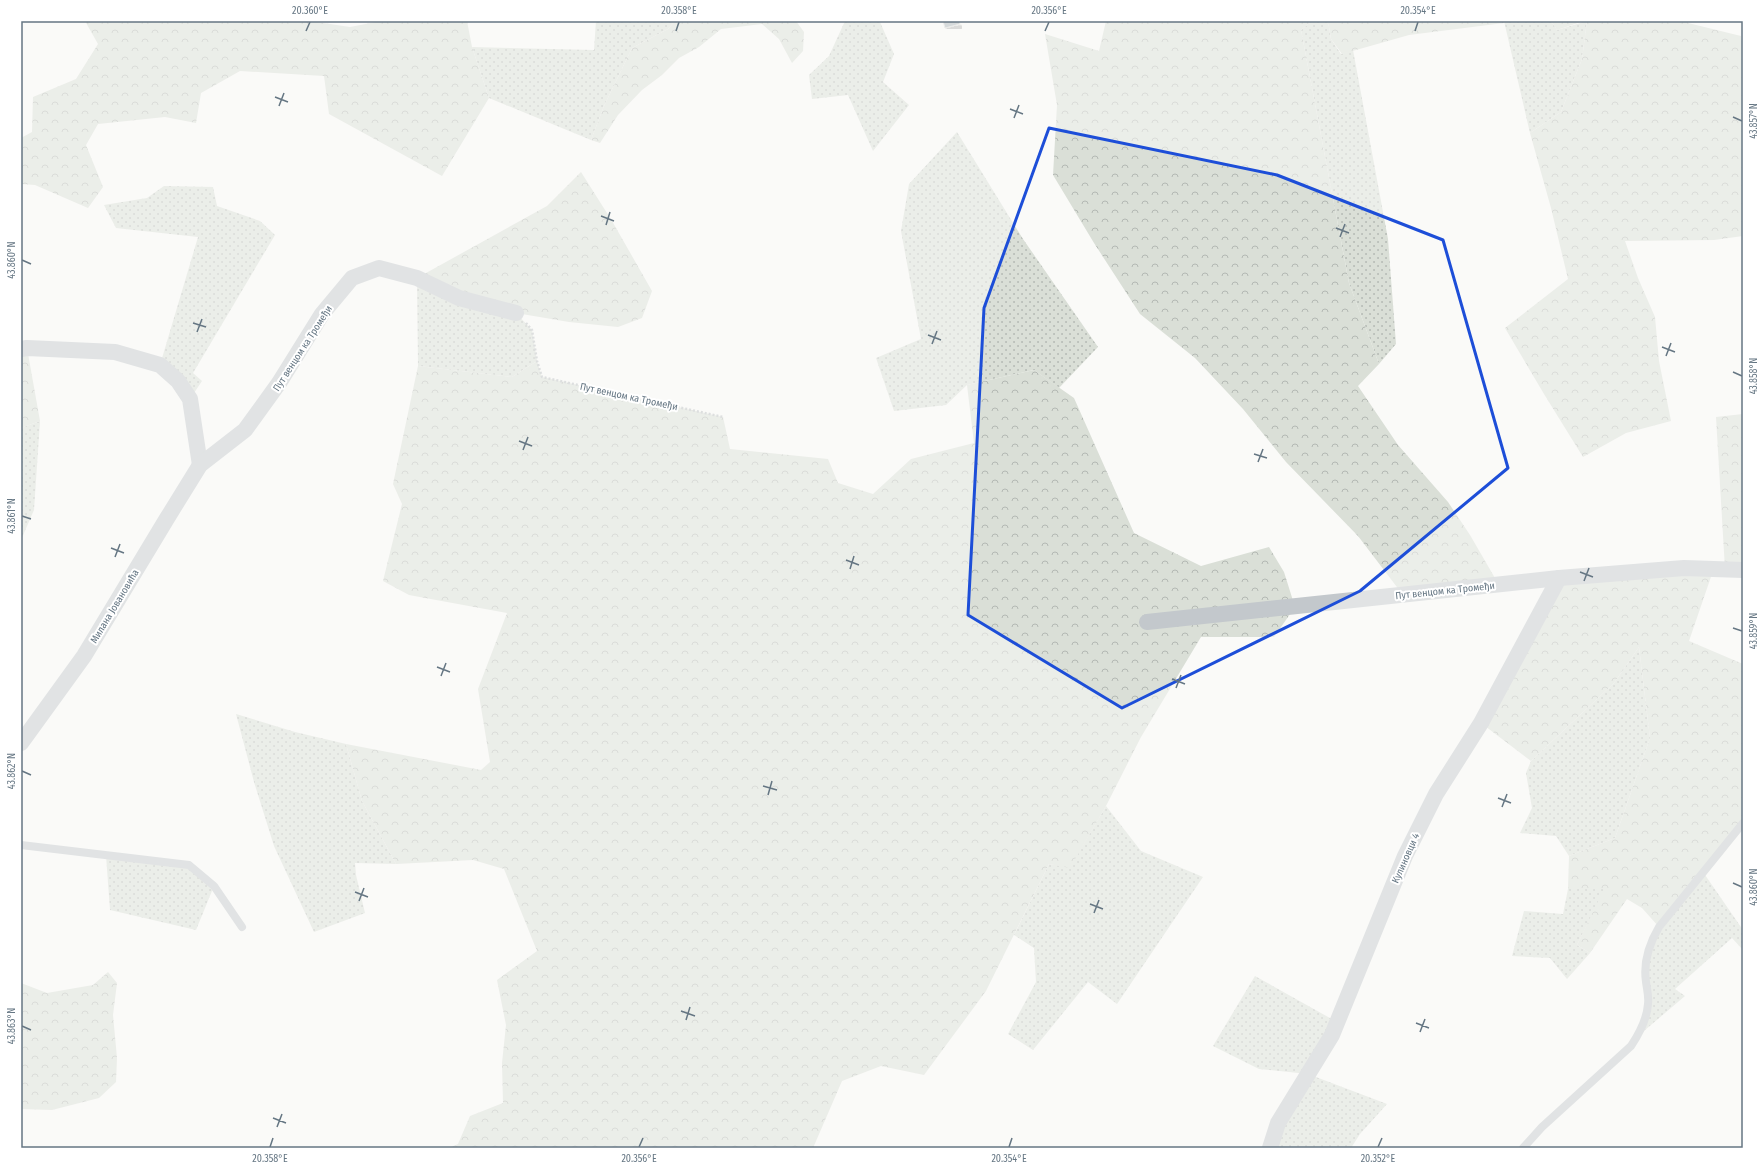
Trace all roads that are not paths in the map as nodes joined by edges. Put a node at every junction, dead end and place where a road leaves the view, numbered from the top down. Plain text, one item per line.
1 (516, 313) road end
2 (21, 349) edge
3 (200, 465) junction
4 (1743, 570) edge
5 (1559, 578) junction
6 (1147, 622) dead end
7 (21, 743) edge
8 (1743, 823) edge
9 (21, 845) edge
10 (242, 927) dead end
11 (1270, 1148) edge
12 (1523, 1148) edge

1 - 3 street, Пут венцом ка Тромеђи
2 - 3 street
3 - 7 street, Милана Јовановића
4 - 5 street, Пут венцом ка Тромеђи
5 - 6 street, Пут венцом ка Тромеђи
5 - 11 street, Кулиновци 4
8 - 12 lane
9 - 10 lane

